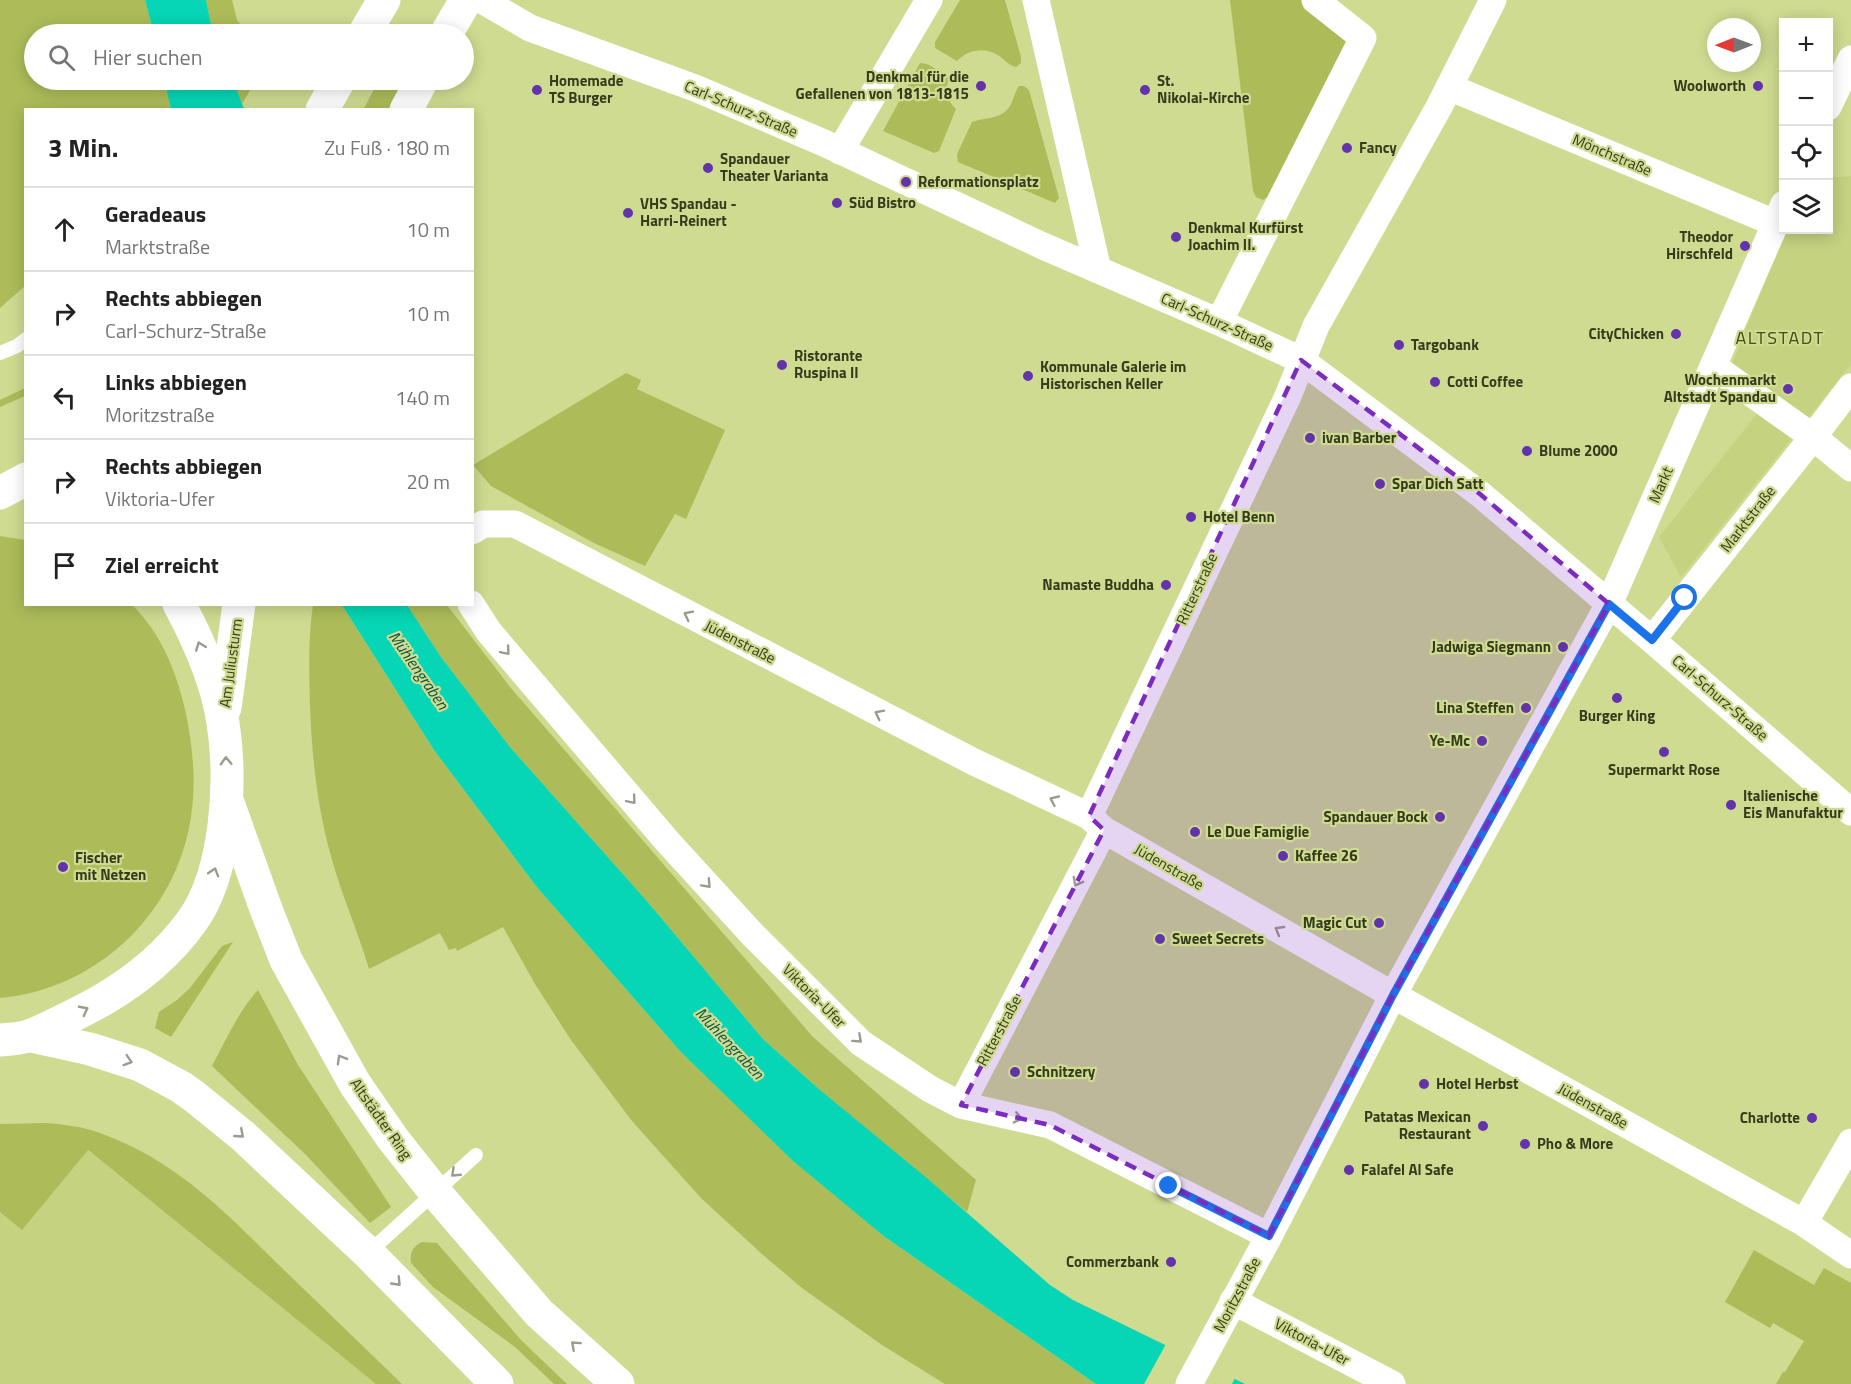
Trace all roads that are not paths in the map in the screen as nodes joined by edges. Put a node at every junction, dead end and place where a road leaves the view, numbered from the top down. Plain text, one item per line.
1 (384, 0) edge
2 (466, 0) edge
3 (482, 0) edge
4 (928, 0) edge
5 (1036, 0) edge
6 (1315, 0) edge
7 (1493, 0) edge
8 (370, 24) edge
9 (452, 24) edge
10 (1851, 59) edge
11 (1449, 87) junction
12 (333, 90) edge
13 (417, 90) edge
14 (1833, 97) edge
15 (323, 108) edge
16 (407, 108) edge
17 (840, 151) junction
18 (1779, 214) edge
19 (1098, 270) junction
20 (1219, 322) junction
21 (24, 341) edge
22 (0, 352) edge
23 (1301, 360) junction
24 (1713, 366) junction
25 (1851, 387) edge
26 (1813, 437) junction
27 (1851, 468) edge
28 (24, 480) edge
29 (0, 493) edge
30 (0, 499) edge
31 (24, 502) edge
32 (474, 530) edge
33 (1609, 604) junction
34 (180, 606) edge
35 (239, 606) edge
36 (472, 606) edge
37 (1652, 640) junction
38 (223, 722) junction
39 (227, 800) junction
40 (1851, 812) edge
41 (1097, 823) junction
42 (1393, 995) junction
43 (16, 1038) edge
44 (961, 1105) junction
45 (1851, 1142) edge
46 (476, 1155) dead end
47 (435, 1192) junction
48 (1804, 1224) junction
49 (1269, 1236) junction
50 (368, 1253) junction
51 (1851, 1255) edge
52 (1233, 1300) junction
53 (1195, 1373) edge
54 (497, 1384) edge
55 (618, 1384) edge
56 (1392, 1384) edge

1 - 8 main road
2 - 9 main road
3 - 17 street, Carl-Schurz-Straße
4 - 17 street
5 - 19 street
6 - 20 street
7 - 11 street
10 - 14 street
11 - 18 street, Mönchstraße
11 - 23 street
12 - 15 main road
13 - 16 main road
17 - 19 street, Carl-Schurz-Straße
18 - 24 street, Markt
19 - 20 street, Carl-Schurz-Straße
20 - 23 street, Carl-Schurz-Straße
21 - 22 lane
23 - 33 street, Carl-Schurz-Straße
23 - 41 street, Ritterstraße
24 - 26 street
24 - 33 street, Markt
25 - 26 street
26 - 27 street
26 - 37 street, Marktstraße
28 - 29 main road
30 - 31 main road
41 -> 32 street, Jüdenstraße
33 - 37 street, Carl-Schurz-Straße
33 - 42 street, Moritzstraße
38 -> 34 main road
35 - 38 main road, Am Juliusturm
36 -> 44 street, Viktoria-Ufer
37 - 40 street, Carl-Schurz-Straße
39 -> 38 main road
43 -> 39 main road
47 -> 39 main road, Altstädter Ring
42 -> 41 street, Jüdenstraße
41 -> 44 street, Ritterstraße
42 - 48 street, Jüdenstraße
42 - 49 street, Moritzstraße
43 -> 50 main road
44 -> 49 street, Viktoria-Ufer
45 - 48 street
46 -> 47 lane
47 - 50 lane
55 -> 47 main road, Altstädter Ring
48 - 51 street, Jüdenstraße
49 - 52 street, Moritzstraße
50 -> 54 main road
52 - 53 street, Moritzstraße
52 - 56 street, Viktoria-Ufer

